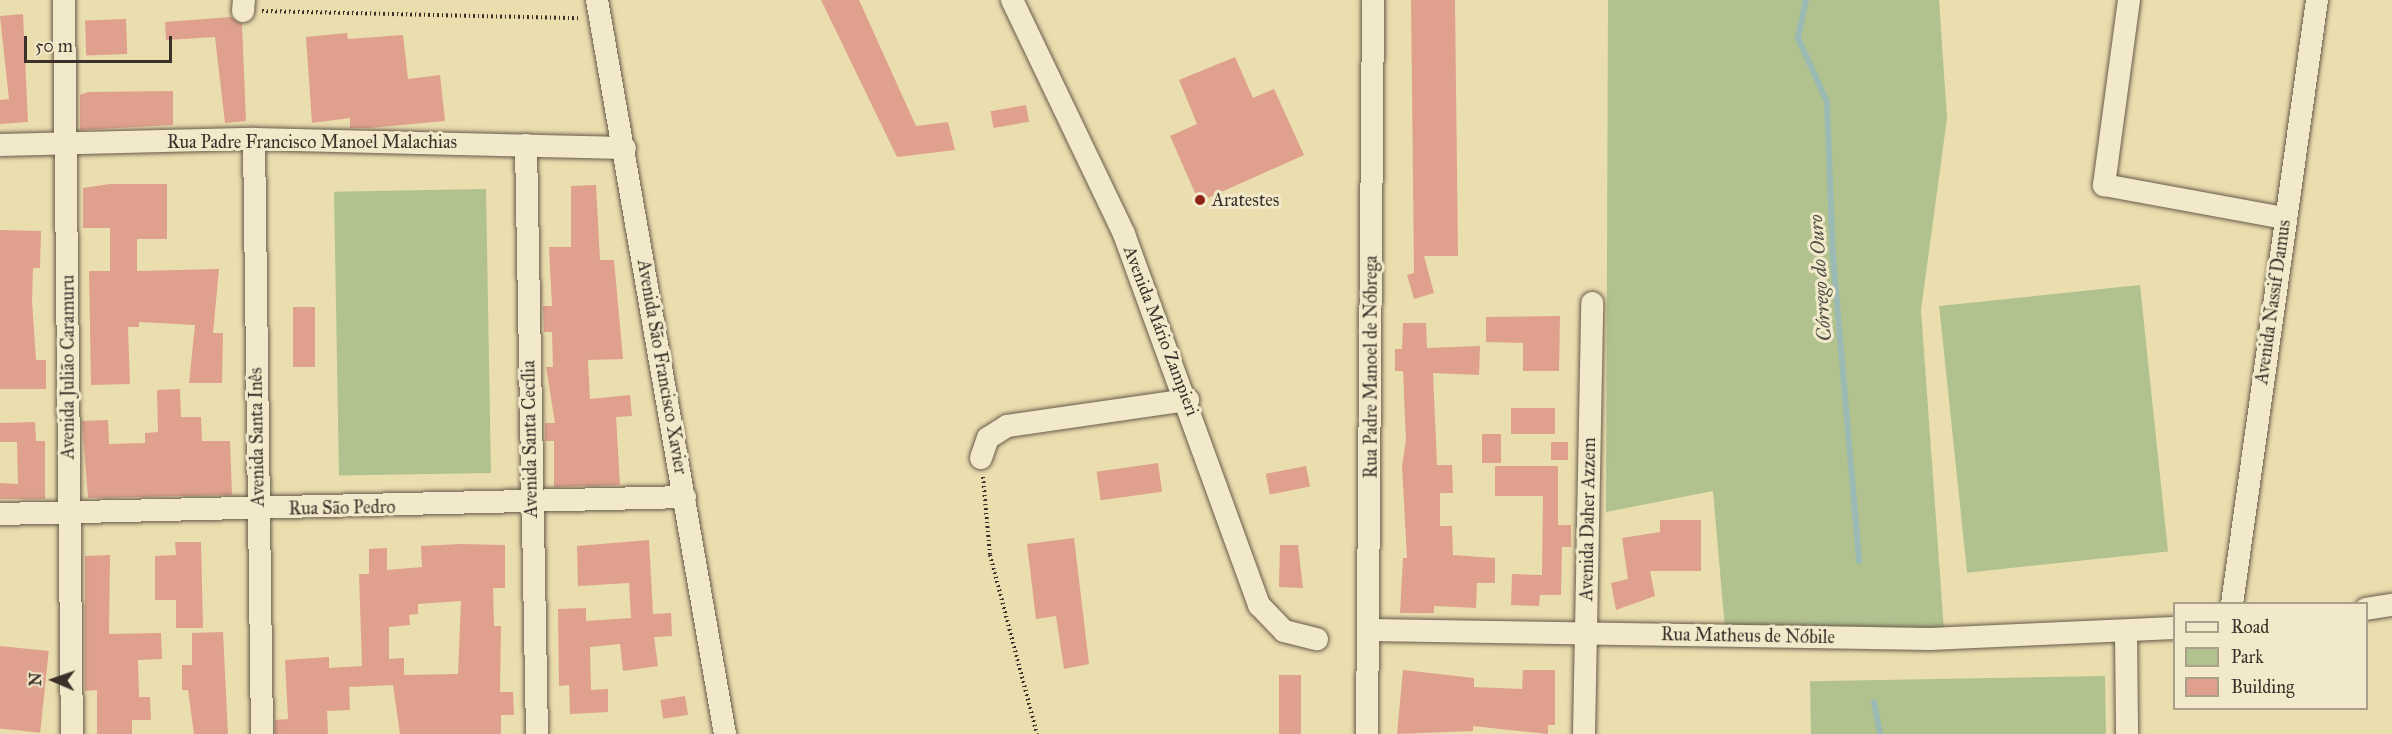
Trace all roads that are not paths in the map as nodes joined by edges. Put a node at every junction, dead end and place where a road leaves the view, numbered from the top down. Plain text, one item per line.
1 (64, 0) edge
2 (1012, 0) edge
3 (1373, 0) edge
4 (2129, 0) edge
5 (2317, 0) edge
6 (599, 9) edge
7 (254, 139) junction
8 (66, 144) junction
9 (526, 145) junction
10 (0, 146) edge
11 (625, 148) junction
12 (2284, 218) junction
13 (1592, 303) dead end
14 (1188, 400) junction
15 (981, 458) road end
16 (685, 497) junction
17 (530, 504) junction
18 (258, 509) junction
19 (69, 513) junction
20 (0, 514) edge
21 (2232, 602) edge
22 (2392, 605) edge
23 (2368, 609) edge
24 (2173, 628) edge
25 (1370, 630) junction
26 (2126, 631) junction
27 (1587, 634) junction
28 (1317, 639) dead end
29 (72, 734) edge
30 (262, 734) edge
31 (537, 734) edge
32 (725, 734) edge
33 (1368, 734) edge
34 (1584, 734) edge
35 (2127, 734) edge

1 - 8 street, Avenida Julião Caramuru
2 - 14 street, Avenida Mário Zampieri
3 - 25 street, Rua Padre Manoel de Nóbrega
4 - 12 street
5 - 12 street, Avenida Nassif Damus
6 - 11 street, Avenida São Francisco Xavier
7 - 8 street, Rua Padre Francisco Manoel Malachias
7 - 9 street, Rua Padre Francisco Manoel Malachias
7 - 18 street, Avenida Santa Inês
8 - 10 street, Rua Padre Francisco Manoel Malachias
8 - 19 street, Avenida Julião Caramuru
9 - 11 street, Rua Padre Francisco Manoel Malachias
9 - 17 street, Avenida Santa Cecília
11 - 16 street, Avenida São Francisco Xavier
12 - 21 street, Avenida Nassif Damus
13 - 27 street, Avenida Daher Azzem
14 - 15 street
14 - 28 street, Avenida Mário Zampieri
16 - 17 street, Rua São Pedro
16 - 32 street, Avenida São Francisco Xavier
17 - 18 street, Rua São Pedro
17 - 31 street, Avenida Santa Cecília
18 - 19 street, Rua São Pedro
18 - 30 street, Avenida Santa Inês
19 - 20 street, Rua São Pedro
19 - 29 street, Avenida Julião Caramuru
22 - 23 street
24 - 26 street, Rua Matheus de Nóbile
25 - 27 street, Rua Matheus de Nóbile
25 - 33 street, Rua Padre Manoel de Nóbrega
26 - 27 street, Rua Matheus de Nóbile
26 - 35 street
27 - 34 street, Avenida Daher Azzem

